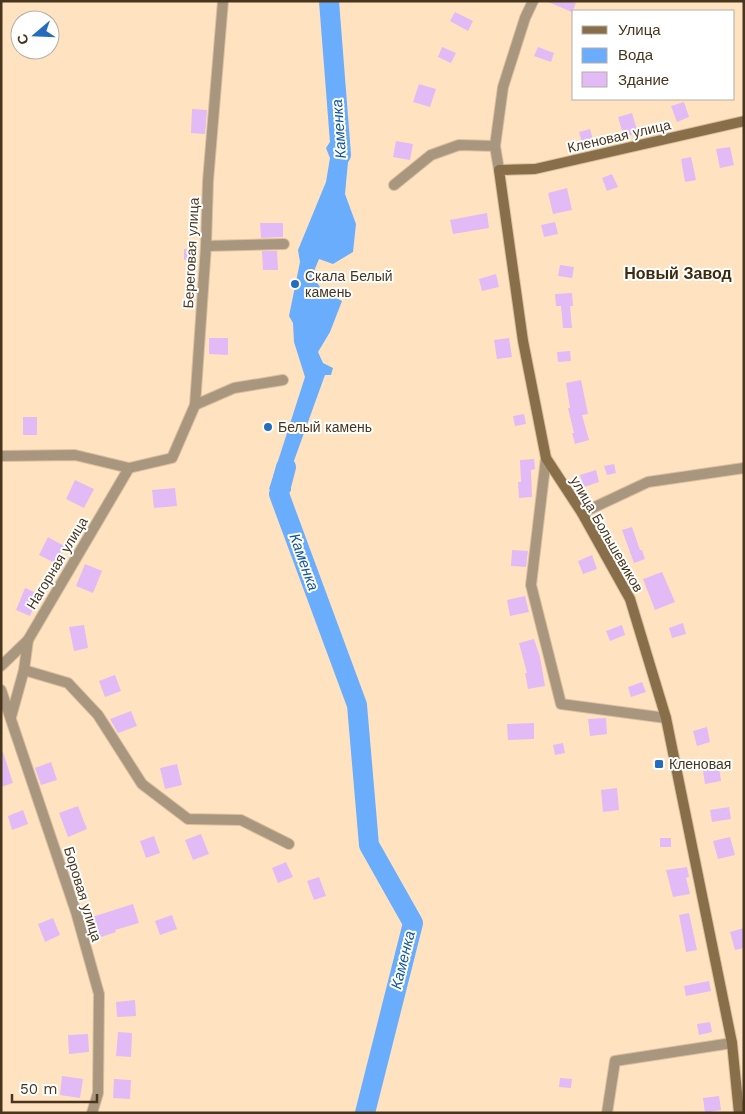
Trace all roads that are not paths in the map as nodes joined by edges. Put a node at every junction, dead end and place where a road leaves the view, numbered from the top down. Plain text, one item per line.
1 (223, 1) edge
2 (533, 1) edge
3 (744, 121) edge
4 (495, 146) junction
5 (499, 170) junction
6 (394, 185) dead end
7 (284, 244) dead end
8 (206, 246) junction
9 (283, 380) dead end
10 (195, 405) junction
11 (1, 456) edge
12 (546, 458) junction
13 (129, 468) junction
14 (744, 468) edge
15 (582, 513) junction
16 (28, 640) junction
17 (1, 666) edge
18 (24, 670) junction
19 (1, 690) edge
20 (11, 717) junction
21 (666, 718) junction
22 (289, 844) dead end
23 (732, 1043) junction
24 (92, 1113) edge
25 (607, 1113) edge
26 (739, 1113) edge

1 - 8 street, Береговая улица
2 - 4 street, улица Большевиков
3 - 5 street, Кленовая улица
4 - 5 street, улица Большевиков
4 - 6 street
5 - 12 street, улица Большевиков
7 - 8 street
8 - 10 street, Береговая улица
9 - 10 street
10 - 13 street, Береговая улица
11 - 13 street
12 - 15 street, улица Большевиков
12 - 21 street
13 - 16 street, Нагорная улица
14 - 15 street
15 - 21 street, улица Большевиков
16 - 17 street, Нагорная улица
16 - 18 street
18 - 20 street
18 - 22 street
19 - 20 street, Боровая улица
20 - 24 street, Боровая улица
21 - 23 street, улица Большевиков
23 - 25 street
23 - 26 street, улица Большевиков

